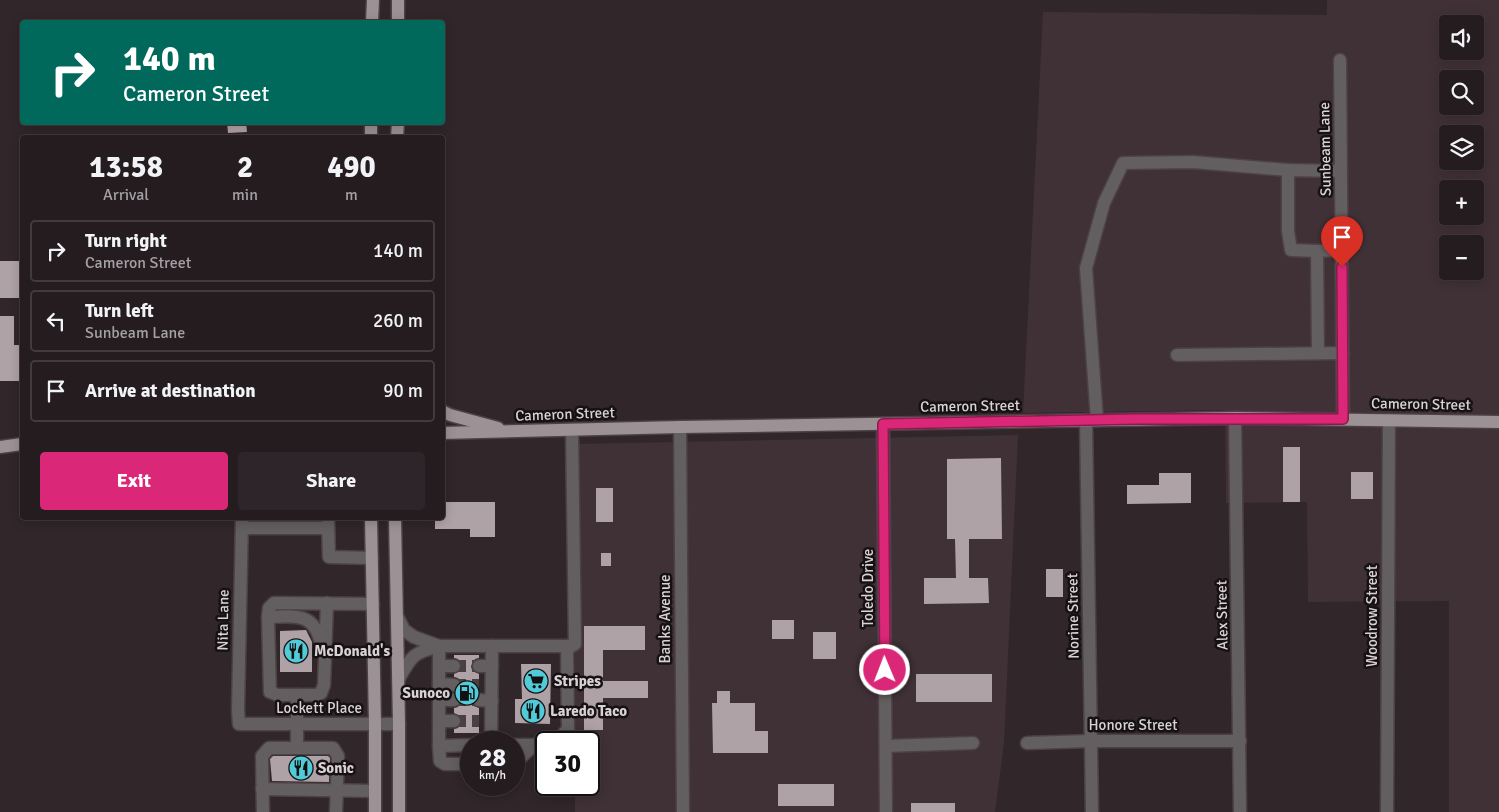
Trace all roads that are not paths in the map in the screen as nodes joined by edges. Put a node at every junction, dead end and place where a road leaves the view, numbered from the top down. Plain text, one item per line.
1 (373, 0) edge
2 (398, 0) edge
3 (372, 20) edge
4 (398, 20) edge
5 (1340, 60) dead end
6 (1288, 170) junction
7 (1341, 171) junction
8 (1342, 250) junction
9 (1317, 251) junction
10 (1343, 352) junction
11 (1318, 353) junction
12 (1177, 355) dead end
13 (445, 412) edge
14 (1235, 418) junction
15 (1343, 419) junction
16 (1092, 420) junction
17 (1389, 420) junction
18 (1499, 422) edge
19 (883, 424) junction
20 (680, 426) junction
21 (572, 430) junction
22 (512, 431) junction
23 (445, 433) edge
24 (477, 433) junction
25 (445, 442) edge
26 (20, 444) edge
27 (0, 447) edge
28 (395, 520) edge
29 (370, 522) edge
30 (248, 523) edge
31 (304, 523) edge
32 (328, 523) edge
33 (372, 558) junction
34 (327, 603) junction
35 (373, 604) junction
36 (268, 616) junction
37 (397, 616) junction
38 (439, 646) junction
39 (492, 646) junction
40 (567, 646) junction
41 (325, 664) junction
42 (439, 666) junction
43 (454, 666) tunnel mouth
44 (398, 680) junction
45 (439, 684) junction
46 (454, 685) tunnel mouth
47 (296, 695) junction
48 (439, 700) junction
49 (454, 700) tunnel mouth
50 (438, 721) junction
51 (454, 721) tunnel mouth
52 (239, 724) joint
53 (297, 724) junction
54 (375, 724) junction
55 (399, 724) junction
56 (488, 731) edge
57 (566, 731) edge
58 (1091, 741) junction
59 (1240, 742) junction
60 (973, 743) dead end
61 (1027, 743) dead end
62 (460, 745) edge
63 (439, 746) junction
64 (886, 746) junction
65 (296, 748) junction
66 (460, 764) edge
67 (262, 790) junction
68 (337, 790) junction
69 (375, 791) junction
70 (263, 812) edge
71 (336, 812) edge
72 (375, 812) edge
73 (399, 812) edge
74 (683, 812) edge
75 (886, 812) edge
76 (1092, 812) edge
77 (1240, 812) edge
78 (1387, 812) edge

1 - 3 main road
2 - 4 main road
5 - 7 street, Sunbeam Lane
6 - 7 street
6 - 9 street
6 - 16 street, Norine Street
7 - 8 street, Sunbeam Lane
8 - 9 street
8 - 10 street, Sunbeam Lane
9 - 11 street
10 - 11 street
10 - 15 street, Sunbeam Lane
11 - 12 street
13 - 22 main road
14 - 15 main road, Cameron Street
14 - 16 main road, Cameron Street
14 - 59 street, Alex Street
15 - 17 main road, Cameron Street
16 - 19 main road, Cameron Street
16 - 58 street, Norine Street
17 - 18 main road, Cameron Street
17 - 78 street, Woodrow Street
19 - 20 main road, Cameron Street
19 - 64 street, Toledo Drive
20 - 21 main road, Cameron Street
20 - 74 street, Banks Avenue
21 - 22 main road, Cameron Street
21 - 40 street
22 - 24 main road, Cameron Street
23 - 24 main road, Cameron Street
24 - 25 main road
26 - 27 main road
28 - 37 main road
29 - 33 main road
30 - 31 street
30 - 52 street, Nita Lane
31 - 32 street
32 - 33 street
33 - 35 main road
34 - 35 street
34 - 36 street
34 - 41 street
35 - 54 main road
36 - 41 street
36 - 47 street
37 - 38 street
37 - 44 main road
38 - 39 street
38 - 42 street
38 - 44 street
39 - 40 street
39 - 56 street
40 - 57 street
41 - 47 street
42 - 43 street
42 - 45 street
44 - 55 main road
45 - 46 street
45 - 48 street
47 - 53 street
48 - 49 street
48 - 50 street
50 - 51 street
50 - 63 street
52 - 53 street, Lockett Place
53 - 54 street, Lockett Place
53 - 65 street
54 - 55 street, Lockett Place
54 - 69 main road
55 - 73 main road
58 - 59 street, Honore Street
58 - 61 street, Honore Street
58 - 76 street, Norine Street
59 - 77 street, Alex Street
60 - 64 street
62 - 63 street
63 - 66 street
64 - 75 street, Toledo Drive
65 - 67 street
65 - 68 street
67 - 68 street
67 - 70 street
68 - 69 street
68 - 71 street
69 - 72 main road

